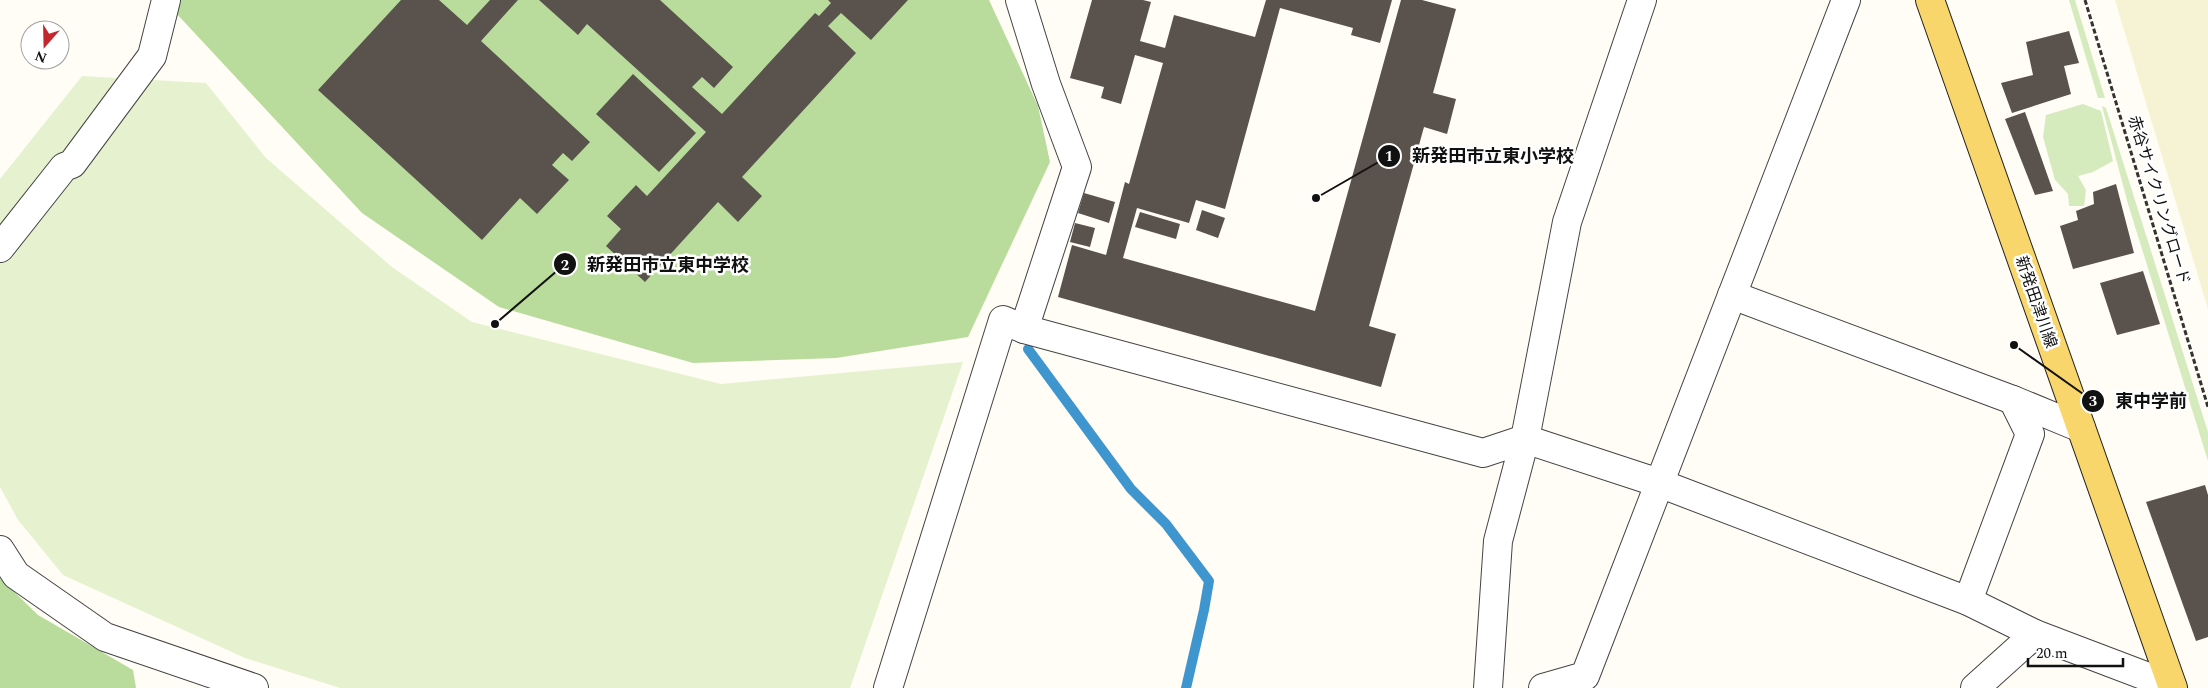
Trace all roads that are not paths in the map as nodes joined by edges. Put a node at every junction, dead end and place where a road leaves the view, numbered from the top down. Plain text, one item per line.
1 (166, 0) edge
2 (1020, 0) edge
3 (1642, 0) edge
4 (1846, 0) edge
5 (1928, 1) edge
6 (0, 248) edge
7 (1732, 295) junction
8 (1024, 329) junction
9 (2013, 400) junction
10 (2081, 428) junction
11 (1525, 439) junction
12 (1659, 483) junction
13 (0, 550) edge
14 (1968, 602) junction
15 (2035, 634) junction
16 (2173, 687) edge
17 (254, 688) edge
18 (888, 688) edge
19 (1488, 688) edge
20 (1543, 688) edge
21 (1975, 688) edge

1 - 6 street
2 - 8 street
3 - 11 street
4 - 7 street
5 - 10 main road, 新発田津川線
7 - 9 street
7 - 12 street
8 - 11 street
8 - 18 street
9 - 10 street
9 - 14 street
10 - 16 main road, 新発田津川線
11 - 12 street
11 - 19 street
12 - 14 street
12 - 20 street
13 - 17 street
14 - 15 street
15 - 16 street
15 - 21 street

